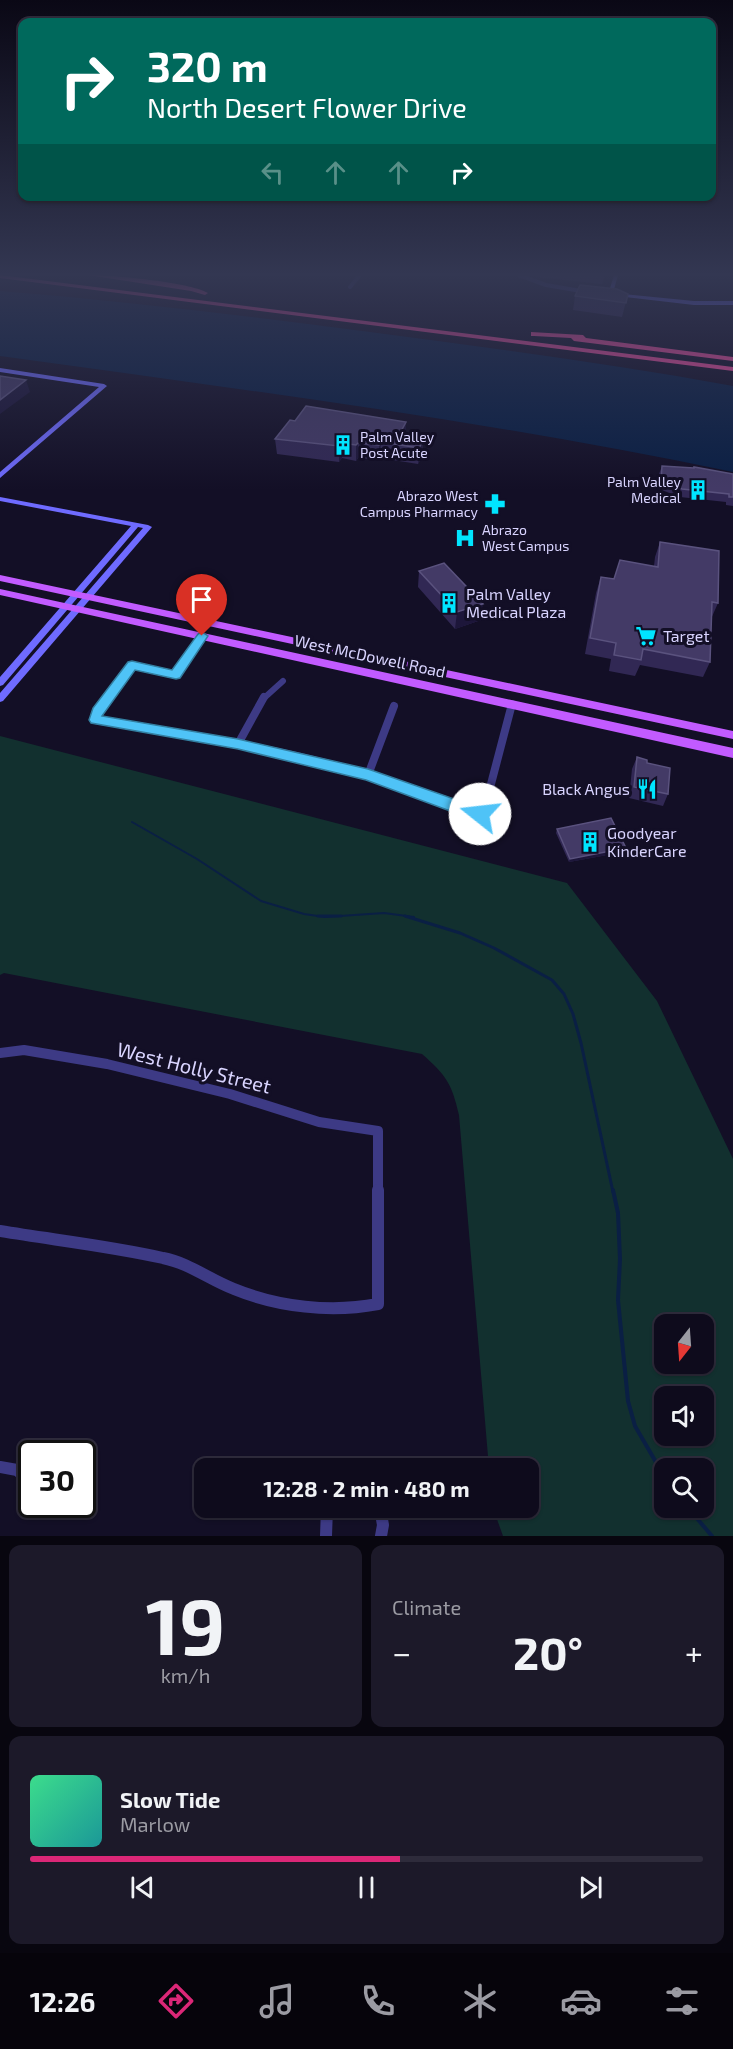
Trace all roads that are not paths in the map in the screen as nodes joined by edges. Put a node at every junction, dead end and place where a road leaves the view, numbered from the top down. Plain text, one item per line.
1 (554, 347) edge
2 (560, 347) edge
3 (624, 347) edge
4 (631, 347) edge
5 (682, 347) edge
6 (733, 351) edge
7 (733, 360) edge
8 (733, 369) edge
9 (0, 370) edge
10 (733, 378) edge
11 (0, 476) edge
12 (0, 499) edge
13 (136, 525) junction
14 (0, 578) edge
15 (0, 592) edge
16 (75, 594) junction
17 (88, 597) junction
18 (66, 607) junction
19 (78, 609) junction
20 (202, 636) junction
21 (283, 681) dead end
22 (0, 682) edge
23 (0, 699) edge
24 (512, 704) junction
25 (394, 706) dead end
26 (704, 729) junction
27 (733, 735) edge
28 (238, 744) junction
29 (704, 746) junction
30 (733, 753) edge
31 (368, 775) junction
32 (0, 1053) edge
33 (0, 1231) edge
34 (0, 1467) edge
35 (18, 1471) edge
36 (325, 1518) edge
37 (382, 1518) edge
38 (326, 1536) edge
39 (381, 1536) edge

1 - 10 highway
2 - 8 highway
3 - 7 highway
4 - 7 highway
5 - 6 highway
9 - 11 street
12 - 13 street
13 - 16 street
13 - 17 street
14 - 16 main road, West McDowell Road
15 - 18 main road, West McDowell Road
16 - 17 main road, West McDowell Road
16 - 18 street
17 - 19 street
17 - 26 main road, West McDowell Road
18 - 19 main road, West McDowell Road
18 - 22 street
19 - 20 main road, West McDowell Road
19 - 23 street
20 - 24 main road, West McDowell Road
20 - 28 street
21 - 28 street
24 - 29 main road, West McDowell Road
24 - 31 street
25 - 31 street
26 - 27 main road, West McDowell Road
26 - 29 main road
28 - 31 street
29 - 30 main road, West McDowell Road
32 - 33 street, West Holly Street
34 - 35 street
36 - 38 street
37 - 39 street

